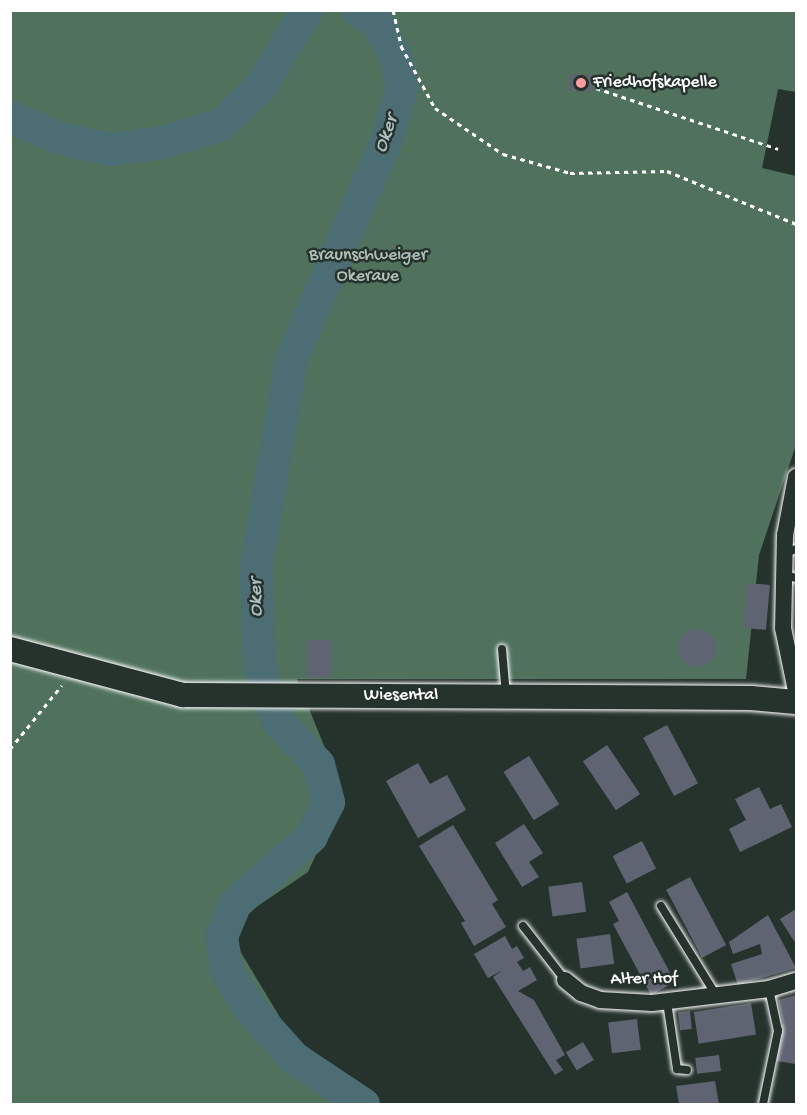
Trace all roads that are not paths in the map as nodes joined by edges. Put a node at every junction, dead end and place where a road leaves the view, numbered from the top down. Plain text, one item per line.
1 (796, 477) edge
2 (791, 551) edge
3 (790, 576) edge
4 (10, 649) edge
5 (502, 649) dead end
6 (796, 691) edge
7 (506, 696) junction
8 (796, 702) edge
9 (661, 906) dead end
10 (523, 926) dead end
11 (565, 980) joint
12 (796, 981) edge
13 (769, 989) junction
14 (717, 996) junction
15 (667, 1002) junction
16 (687, 1070) dead end
17 (763, 1104) edge

1 - 2 street
2 - 3 street
3 - 6 street
4 - 7 street, Wiesental
5 - 7 lane
7 - 8 street, Wiesental
9 - 14 lane
10 - 11 lane, Alter Hof
11 - 15 street, Alter Hof
12 - 13 street, Alter Hof
13 - 14 street, Alter Hof
13 - 17 lane
14 - 15 street, Alter Hof
15 - 16 lane

